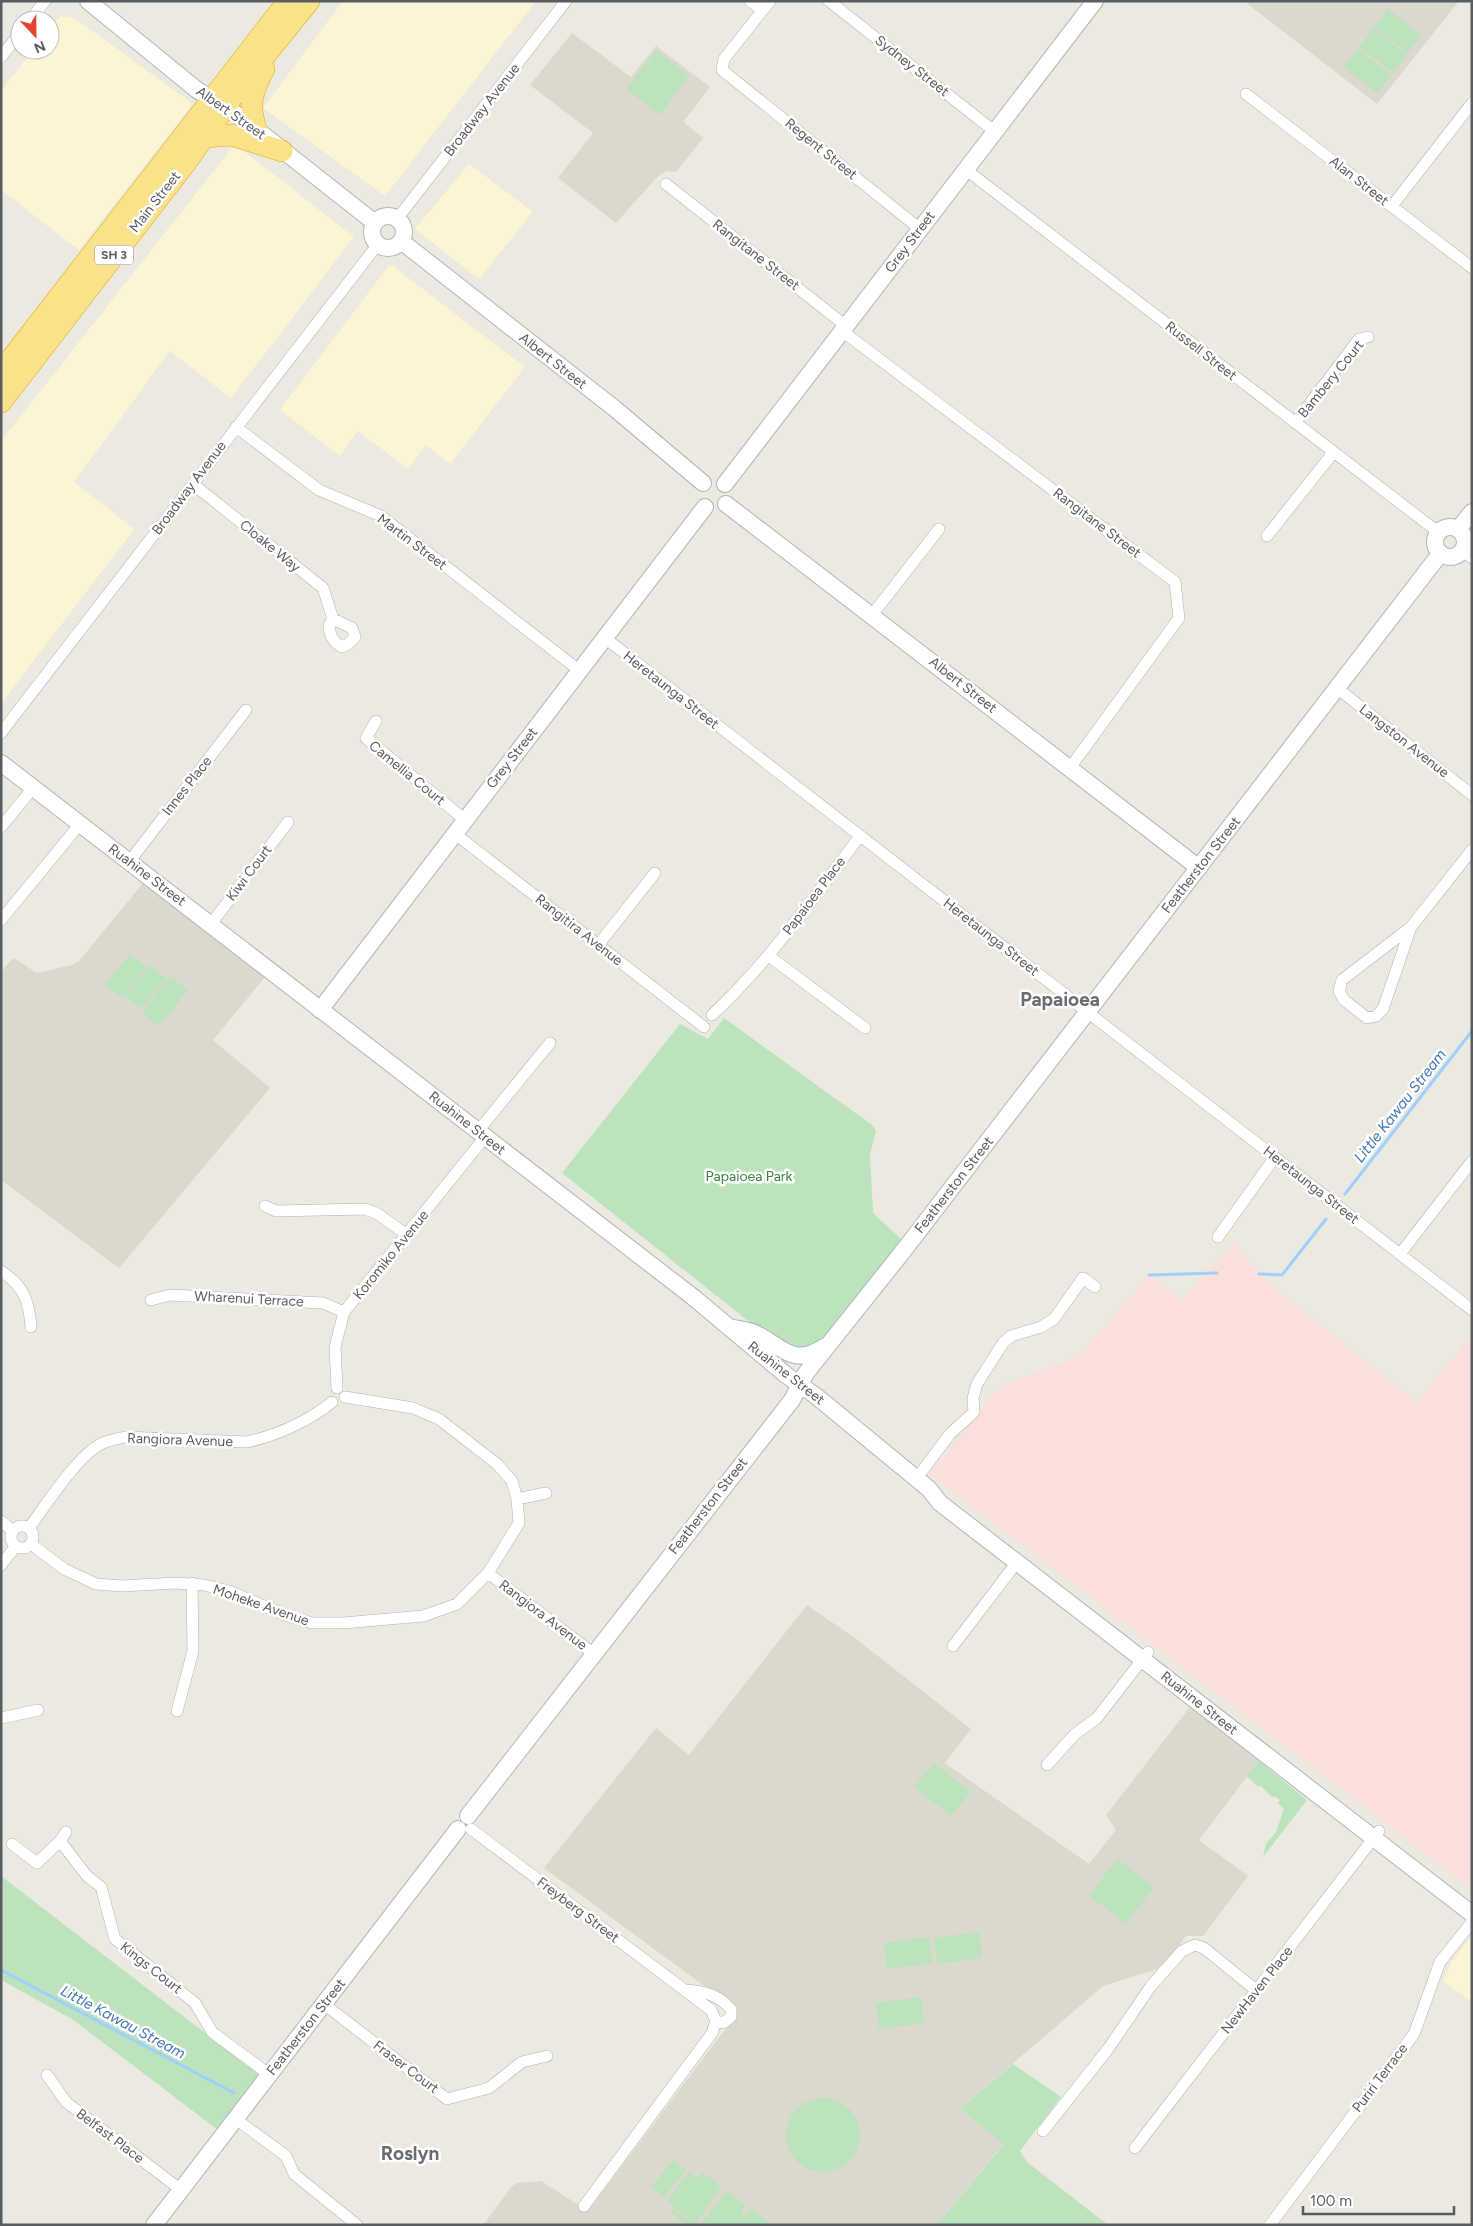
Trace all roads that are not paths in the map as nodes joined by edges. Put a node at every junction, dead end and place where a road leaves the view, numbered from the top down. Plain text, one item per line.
1 (88, 1) edge
2 (288, 1) edge
3 (309, 1) edge
4 (566, 1) edge
5 (750, 1) edge
6 (829, 1) edge
7 (1095, 1) edge
8 (766, 6) edge
9 (277, 42) junction
10 (10, 46) edge
11 (1, 57) edge
12 (1246, 94) dead end
13 (1472, 103) edge
14 (218, 104) junction
15 (256, 129) junction
16 (994, 131) junction
17 (205, 137) junction
18 (282, 151) junction
19 (965, 169) junction
20 (666, 184) dead end
21 (1392, 206) junction
22 (397, 219) junction
23 (375, 223) junction
24 (920, 229) junction
25 (401, 241) junction
26 (378, 244) junction
27 (1472, 268) edge
28 (844, 329) junction
29 (1368, 337) dead end
30 (2, 371) edge
31 (1, 402) edge
32 (1295, 423) junction
33 (236, 427) junction
34 (1333, 453) junction
35 (703, 483) junction
36 (193, 484) junction
37 (725, 484) junction
38 (726, 504) junction
39 (705, 507) junction
40 (1472, 512) edge
41 (939, 529) dead end
42 (1458, 529) junction
43 (1438, 532) junction
44 (1267, 536) dead end
45 (1440, 554) junction
46 (1467, 555) edge
47 (872, 615) junction
48 (333, 619) dead end
49 (604, 638) junction
50 (580, 671) junction
51 (1337, 688) junction
52 (246, 710) dead end
53 (376, 721) dead end
54 (1, 734) edge
55 (1, 763) edge
56 (1070, 768) junction
57 (33, 788) junction
58 (1472, 795) edge
59 (465, 820) junction
60 (288, 822) dead end
61 (80, 824) junction
62 (1, 827) edge
63 (454, 833) junction
64 (860, 836) junction
65 (1472, 850) edge
66 (129, 862) junction
67 (1199, 868) junction
68 (655, 872) dead end
69 (1, 920) edge
70 (211, 924) junction
71 (1411, 927) junction
72 (598, 945) junction
73 (769, 956) junction
74 (320, 1010) junction
75 (1088, 1012) junction
76 (712, 1015) dead end
77 (704, 1027) dead end
78 (865, 1028) dead end
79 (550, 1043) dead end
80 (482, 1134) junction
81 (1275, 1157) junction
82 (1472, 1161) edge
83 (265, 1206) dead end
84 (407, 1235) junction
85 (1218, 1236) dead end
86 (1400, 1254) junction
87 (1, 1271) edge
88 (1095, 1287) dead end
89 (151, 1300) dead end
90 (1472, 1310) edge
91 (344, 1312) junction
92 (31, 1327) dead end
93 (728, 1327) junction
94 (828, 1344) junction
95 (800, 1386) junction
96 (337, 1388) junction
97 (345, 1397) junction
98 (332, 1402) junction
99 (916, 1479) junction
100 (929, 1489) junction
101 (546, 1493) dead end
102 (517, 1499) junction
103 (1, 1522) edge
104 (28, 1528) junction
105 (13, 1531) junction
106 (31, 1544) junction
107 (16, 1546) junction
108 (1017, 1562) junction
109 (1, 1565) edge
110 (488, 1573) junction
111 (192, 1583) junction
112 (953, 1646) dead end
113 (594, 1654) junction
114 (1145, 1655) junction
115 (38, 1710) dead end
116 (177, 1711) dead end
117 (1, 1718) edge
118 (1047, 1765) dead end
119 (466, 1825) junction
120 (1377, 1835) junction
121 (12, 1844) dead end
122 (1472, 1902) edge
123 (1472, 1914) edge
124 (1472, 1922) edge
125 (686, 1990) junction
126 (1257, 1991) junction
127 (324, 2004) junction
128 (716, 2021) junction
129 (548, 2056) dead end
130 (47, 2075) dead end
131 (270, 2075) junction
132 (236, 2119) junction
133 (1043, 2131) dead end
134 (1135, 2148) dead end
135 (181, 2190) junction
136 (584, 2206) dead end
137 (154, 2225) edge
138 (357, 2225) edge
139 (1270, 2225) edge

1 - 14 main road, Albert Street
2 - 14 highway, Main Street / SH 3
3 - 9 highway, Main Street / SH 3
4 - 22 street, Broadway Avenue
5 - 8 street
6 - 16 street, Sydney Street
7 - 16 main road, Grey Street
8 - 24 street, Regent Street
9 - 14 highway, Main Street / SH 3
9 - 15 highway
10 - 11 street
12 - 21 street, Alan Street
13 - 21 street
14 - 15 main road, Albert Street
14 - 17 highway, Main Street / SH 3
14 - 30 highway, Main Street / SH 3
15 - 18 main road, Albert Street
16 - 19 main road, Grey Street
17 - 18 highway
17 - 31 highway, Main Street / SH 3
18 - 23 main road, Albert Street
19 - 24 main road, Grey Street
19 - 32 street, Russell Street
20 - 28 street, Rangitane Street
21 - 27 street, Alan Street
22 - 23 main road
22 - 25 main road
23 - 26 main road
24 - 28 main road, Grey Street
25 - 26 main road
25 - 35 main road, Albert Street
26 - 33 street, Broadway Avenue
28 - 37 main road, Grey Street
28 - 56 street, Rangitane Street
29 - 32 street, Bambery Court
32 - 34 street, Russell Street
33 - 36 street, Broadway Avenue
33 - 50 street, Martin Street
34 - 43 street, Russell Street
34 - 44 street
35 - 37 main road
35 - 39 main road
36 - 48 street, Cloake Way
36 - 54 street, Broadway Avenue
37 - 38 main road
38 - 39 main road
38 - 47 main road, Albert Street
39 - 49 main road, Grey Street
40 - 42 main road
41 - 47 street
42 - 43 main road
42 - 46 main road
43 - 45 main road
45 - 46 main road
45 - 51 main road, Featherston Street
47 - 56 main road, Albert Street
49 - 50 main road, Grey Street
49 - 64 street, Heretaunga Street
50 - 59 main road, Grey Street
51 - 58 street, Langston Avenue
51 - 67 main road, Featherston Street
52 - 66 street, Innes Place
53 - 59 street, Camellia Court
55 - 57 main road, Ruahine Street
56 - 67 main road, Albert Street
57 - 61 main road, Ruahine Street
57 - 62 street
59 - 63 main road, Grey Street
60 - 70 street, Kiwi Court
61 - 66 main road, Ruahine Street
61 - 69 street
63 - 72 street, Rangitira Avenue
63 - 74 main road, Grey Street
64 - 73 street, Papaioea Place
64 - 75 street, Heretaunga Street
65 - 71 street
66 - 70 main road, Ruahine Street
67 - 75 main road, Featherston Street
68 - 72 street
70 - 74 main road, Ruahine Street
71 - 71 street
72 - 77 street, Rangitira Avenue
73 - 76 street, Papaioea Place
73 - 78 street
74 - 80 main road, Ruahine Street
75 - 81 street, Heretaunga Street
75 - 94 main road, Featherston Street
79 - 80 street, Koromiko Avenue
80 - 84 street, Koromiko Avenue
80 - 93 main road, Ruahine Street
81 - 85 street
81 - 86 street, Heretaunga Street
82 - 86 street
83 - 84 street
84 - 91 street, Koromiko Avenue
86 - 90 street, Heretaunga Street
87 - 92 street
88 - 99 street
89 - 91 street, Wharenui Terrace
91 - 96 street, Koromiko Avenue
93 - 94 main road
93 - 95 main road, Ruahine Street
94 - 95 main road, Featherston Street
95 - 99 main road, Ruahine Street
95 - 113 main road, Featherston Street
96 - 97 street
96 - 98 street
97 - 98 street
97 - 102 street, Rangiora Avenue
98 - 104 street, Rangiora Avenue
99 - 100 main road, Ruahine Street
100 - 108 main road, Ruahine Street
100 - 114 main road, Ruahine Street
101 - 102 street
102 - 110 street, Rangiora Avenue
103 - 105 street
104 - 105 street
104 - 106 street
105 - 107 street
106 - 107 street
106 - 111 street, Moheke Avenue
107 - 109 street
108 - 112 street
108 - 114 main road, Ruahine Street
110 - 111 street, Moheke Avenue
110 - 113 street, Rangiora Avenue
111 - 116 street
113 - 119 main road, Featherston Street
114 - 118 street
114 - 120 main road, Ruahine Street
115 - 117 street
119 - 125 street, Freyberg Street
119 - 127 main road, Featherston Street
120 - 122 main road, Ruahine Street
120 - 123 main road, Ruahine Street
120 - 126 street, NewHaven Place
121 - 131 street, Kings Court
124 - 139 street, Puriri Terrace
125 - 128 street, Freyberg Street
125 - 128 street, Freyberg Street
126 - 133 street
126 - 134 street, NewHaven Place
127 - 129 street, Fraser Court
127 - 131 main road, Featherston Street
128 - 136 street, Freyberg Street
130 - 135 street, Belfast Place
131 - 132 main road, Featherston Street
132 - 135 main road, Featherston Street
132 - 138 street
135 - 137 main road, Featherston Street

